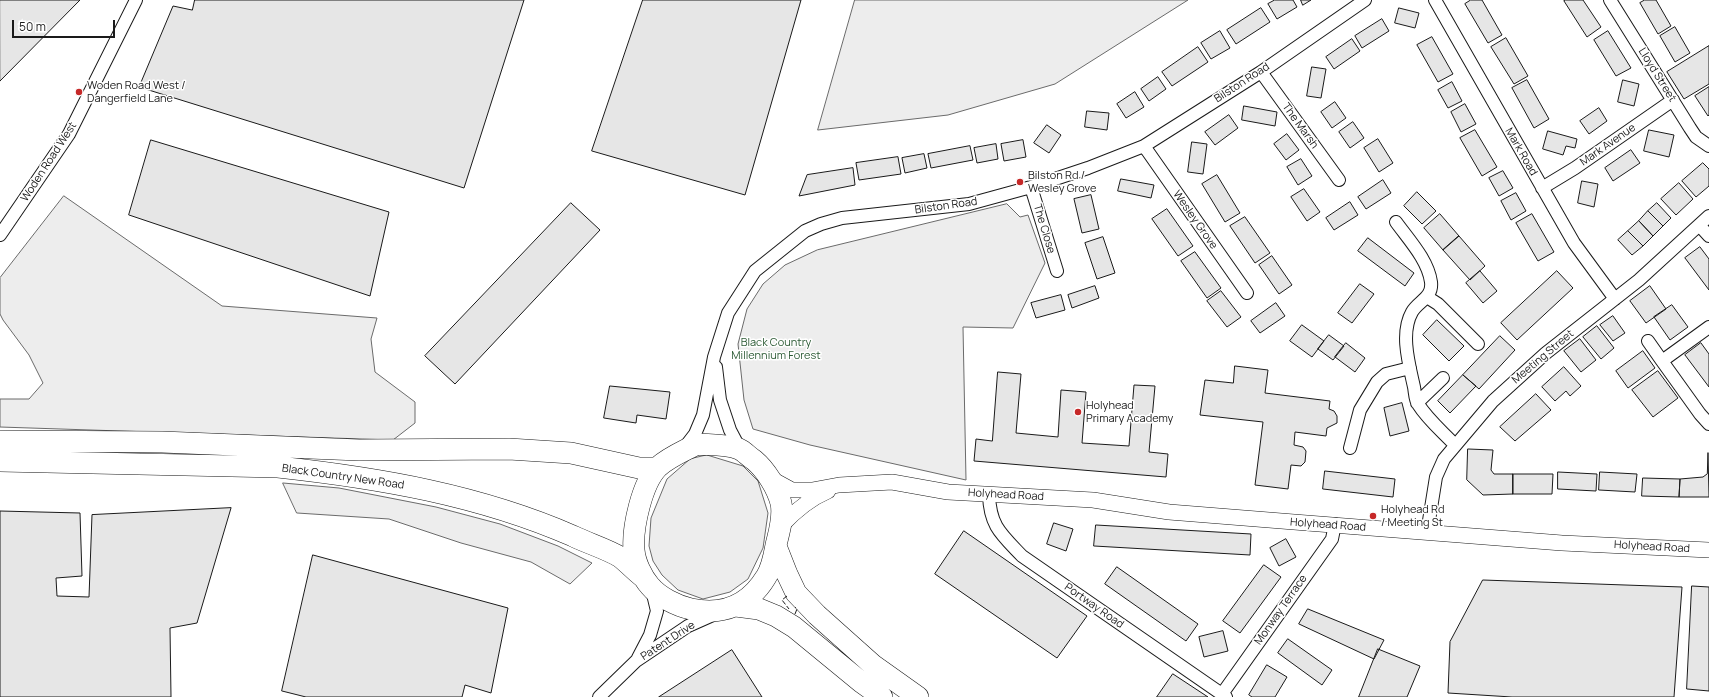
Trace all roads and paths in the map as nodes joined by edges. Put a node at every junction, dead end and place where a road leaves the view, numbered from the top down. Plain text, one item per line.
1 (136, 0) edge
2 (1365, 0) edge
3 (1435, 0) edge
4 (1610, 0) edge
5 (1261, 72) junction
6 (1673, 100) junction
7 (1144, 146) junction
8 (1709, 146) edge
9 (1339, 180) dead end
10 (1031, 187) junction
11 (1542, 188) junction
12 (1709, 216) edge
13 (1396, 222) dead end
14 (1699, 225) junction
15 (0, 235) edge
16 (1709, 236) edge
17 (1057, 271) dead end
18 (1247, 293) dead end
19 (1427, 297) junction
20 (1615, 299) junction
21 (1709, 327) edge
22 (1648, 341) dead end
23 (1478, 344) dead end
24 (714, 358) junction
25 (1662, 361) junction
26 (1410, 368) junction
27 (1443, 378) dead end
28 (1417, 403) junction
29 (1709, 424) edge
30 (0, 442) edge
31 (1455, 445) junction
32 (1350, 448) dead end
33 (740, 449) junction
34 (681, 452) junction
35 (0, 461) edge
36 (657, 468) junction
37 (770, 478) junction
38 (840, 485) junction
39 (989, 495) junction
40 (1335, 524) junction
41 (781, 526) junction
42 (1427, 533) junction
43 (776, 546) junction
44 (1709, 550) edge
45 (647, 583) junction
46 (728, 608) junction
47 (636, 661) junction
48 (1224, 696) edge
49 (599, 697) edge
50 (882, 697) edge
51 (918, 697) edge

1 - 15 street, Woden Road West
2 - 5 street, Bilston Road
3 - 11 street, Mark Road
4 - 6 street, Lloyd Street
5 - 7 street, Bilston Road
5 - 9 street, The Marsh
6 - 8 street, Lloyd Street
6 - 11 street, Mark Avenue
7 - 10 street, Bilston Road
7 - 18 street, Wesley Grove
10 - 17 street, The Close
10 - 24 street, Bilston Road
11 - 20 street, Mark Road
12 - 14 street, Meeting Street
13 - 19 street
14 - 16 street
14 - 20 street, Meeting Street
19 - 23 street
19 - 26 street
20 - 31 street, Meeting Street
21 - 25 street
22 - 25 street
24 - 33 street, Bilston Road
24 - 34 street, Bilston Road
25 - 29 street
26 - 28 street
26 - 32 street
27 - 28 street
28 - 31 street
30 - 36 highway, Black Country New Road
31 - 42 street, Meeting Street
33 - 34 highway
33 - 37 highway
34 - 36 highway
35 - 45 highway, Black Country New Road
36 - 45 highway
37 - 38 street, Holyhead Road
37 - 41 highway
38 - 39 street, Holyhead Road
38 - 41 street, Holyhead Road
39 - 40 street, Holyhead Road
39 - 48 street, Portway Road
40 - 42 street, Holyhead Road
40 - 48 street, Monway Terrace
41 - 43 highway
42 - 44 street, Holyhead Road
43 - 46 highway
43 - 51 highway
45 - 46 highway, Black Country New Road
45 - 47 street, Patent Drive
46 - 47 street, Patent Drive
46 - 50 highway
47 - 49 street, Patent Drive

